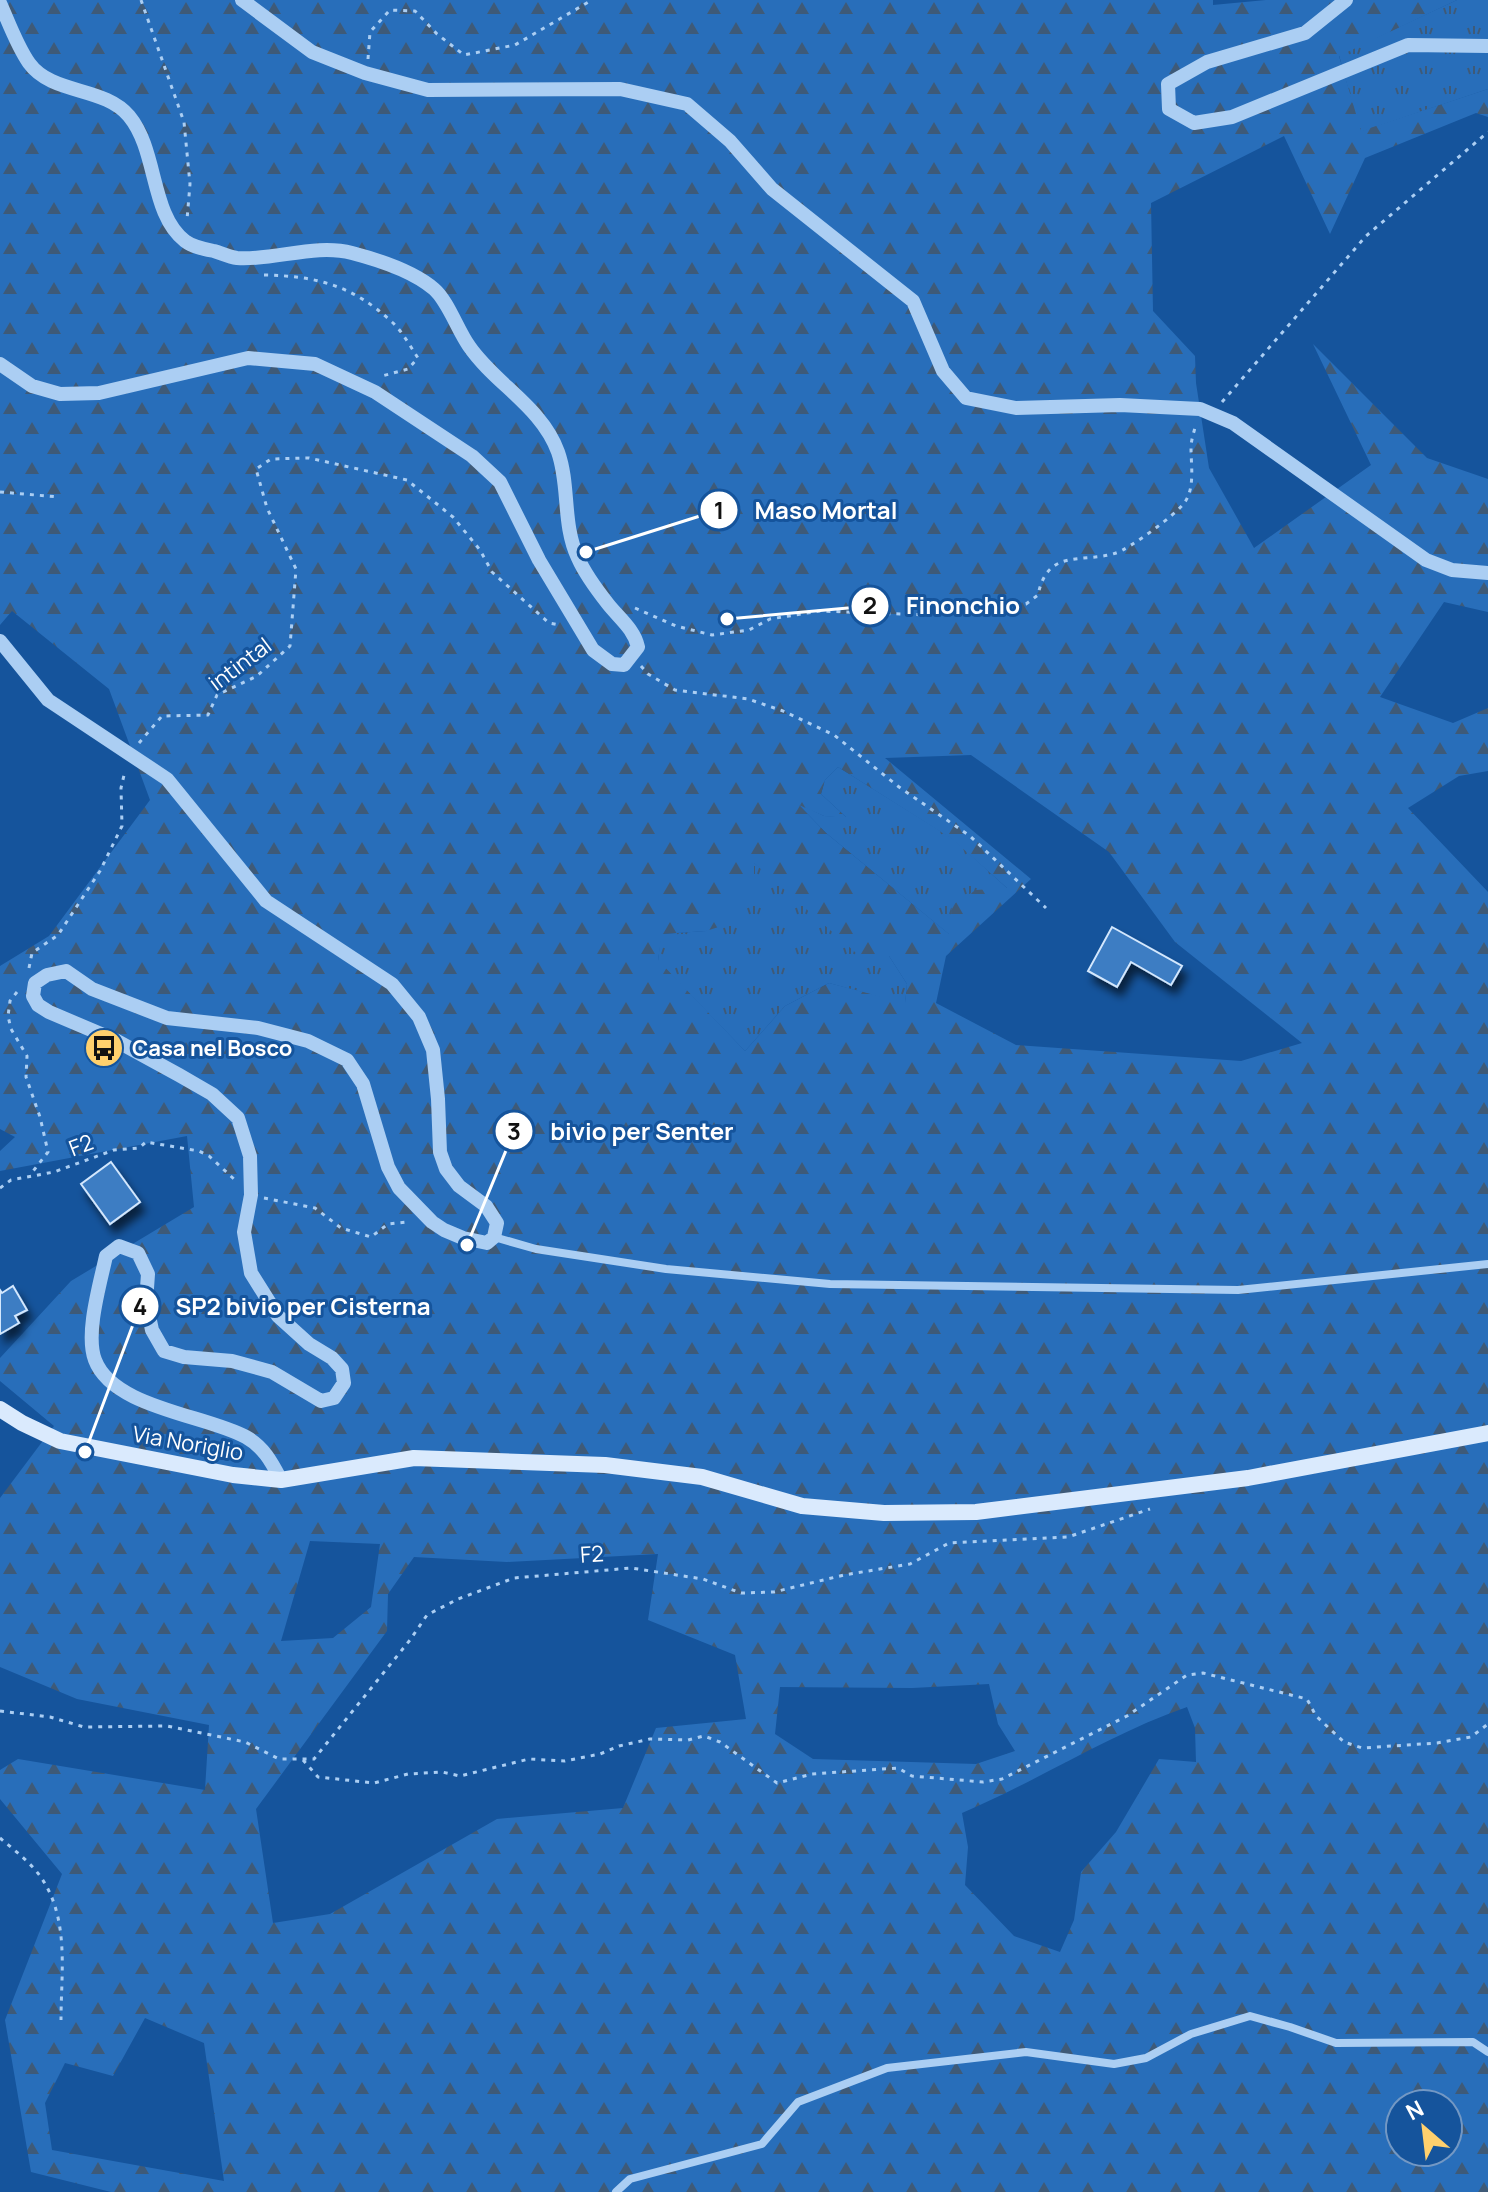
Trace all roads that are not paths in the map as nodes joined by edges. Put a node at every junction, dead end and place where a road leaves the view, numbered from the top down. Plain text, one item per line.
1 (242, 0) edge
2 (1346, 0) edge
3 (0, 3) edge
4 (1488, 46) edge
5 (0, 364) edge
6 (1488, 573) edge
7 (0, 641) edge
8 (494, 1237) junction
9 (1488, 1264) edge
10 (0, 1409) edge
11 (1488, 1433) edge
12 (281, 1480) junction
13 (1488, 2052) edge
14 (616, 2192) edge

1 - 6 street
2 - 4 street
3 - 5 street
7 - 8 street
8 - 9 street
8 - 12 street
10 - 12 main road, Via Noriglio
11 - 12 main road, Via Noriglio
13 - 14 street

